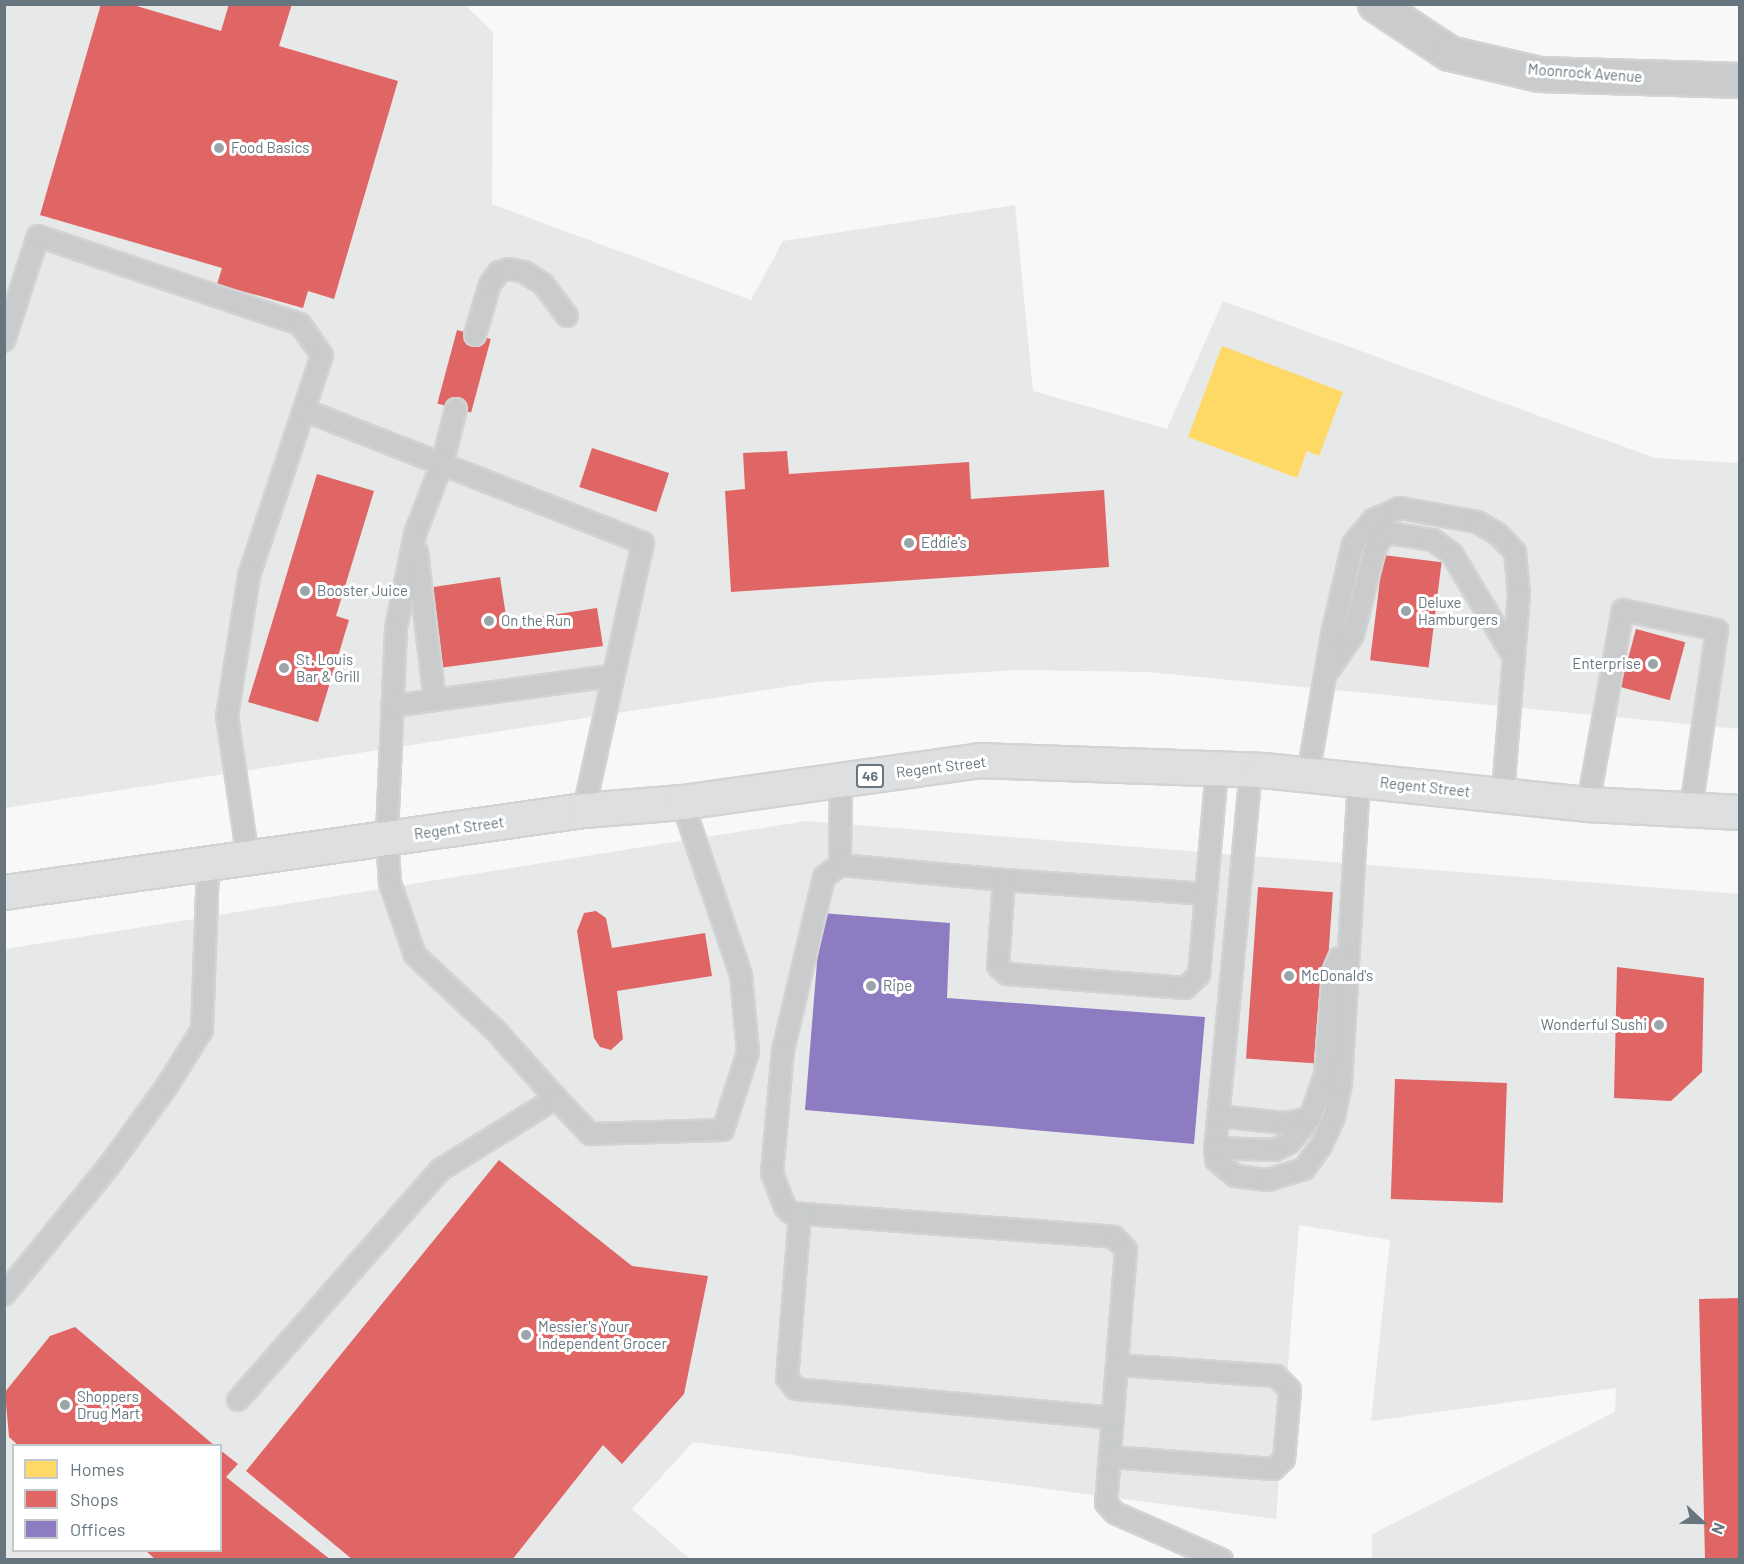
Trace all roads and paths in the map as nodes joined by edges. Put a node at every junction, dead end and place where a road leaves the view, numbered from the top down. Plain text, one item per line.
1 (1375, 4) edge
2 (1740, 81) edge
3 (567, 316) dead end
4 (476, 335) dead end
5 (4, 341) edge
6 (456, 409) dead end
7 (304, 410) junction
8 (442, 464) junction
9 (415, 534) junction
10 (1514, 657) junction
11 (612, 676) junction
12 (1324, 676) junction
13 (435, 700) junction
14 (392, 706) junction
15 (1217, 769) junction
16 (1251, 770) junction
17 (1308, 775) junction
18 (841, 780) junction
19 (1359, 780) junction
20 (1503, 795) junction
21 (682, 802) junction
22 (1588, 804) junction
23 (1691, 809) junction
24 (584, 810) junction
25 (1740, 812) edge
26 (387, 838) junction
27 (248, 858) junction
28 (208, 863) junction
29 (840, 865) junction
30 (1004, 880) junction
31 (4, 892) edge
32 (1206, 894) junction
33 (1349, 932) junction
34 (556, 1098) junction
35 (1218, 1116) junction
36 (1310, 1118) junction
37 (1215, 1148) junction
38 (800, 1214) junction
39 (4, 1295) edge
40 (1117, 1365) junction
41 (238, 1400) dead end
42 (1113, 1418) junction
43 (1110, 1457) junction
44 (1222, 1560) edge

1 - 2 street, Moonrock Avenue
3 - 4 lane
5 - 7 lane
6 - 8 lane
7 - 8 lane
7 - 27 lane
8 - 9 lane
8 - 11 lane
9 - 13 lane
9 - 14 lane
10 - 12 lane
10 - 12 lane
10 - 20 lane
11 - 13 lane
11 - 24 lane
12 - 17 lane
13 - 14 lane
14 - 26 lane
15 - 16 main road, Regent Street / 46
15 - 18 main road, Regent Street / 46
15 - 32 lane
16 - 17 main road, Regent Street / 46
16 - 35 lane
17 - 19 main road, Regent Street / 46
18 - 21 main road, Regent Street / 46
18 - 29 lane
19 - 20 main road, Regent Street / 46
19 - 33 lane
20 - 22 main road, Regent Street / 46
21 - 24 main road, Regent Street / 46
21 - 34 lane
22 - 23 main road, Regent Street / 46
22 - 23 lane
23 - 25 main road, Regent Street / 46
24 - 26 main road, Regent Street / 46
26 - 27 main road, Regent Street / 46
26 - 34 lane
27 - 28 main road, Regent Street / 46
28 - 31 main road, Regent Street / 46
28 - 39 lane
29 - 30 lane
29 - 38 lane
30 - 32 lane
30 - 32 lane
33 - 36 lane
33 - 37 lane
34 - 41 lane
35 - 36 lane
35 - 37 lane
36 - 37 lane
38 - 40 lane
38 - 42 lane
40 - 42 lane
40 - 43 lane
42 - 43 lane
43 - 44 lane

